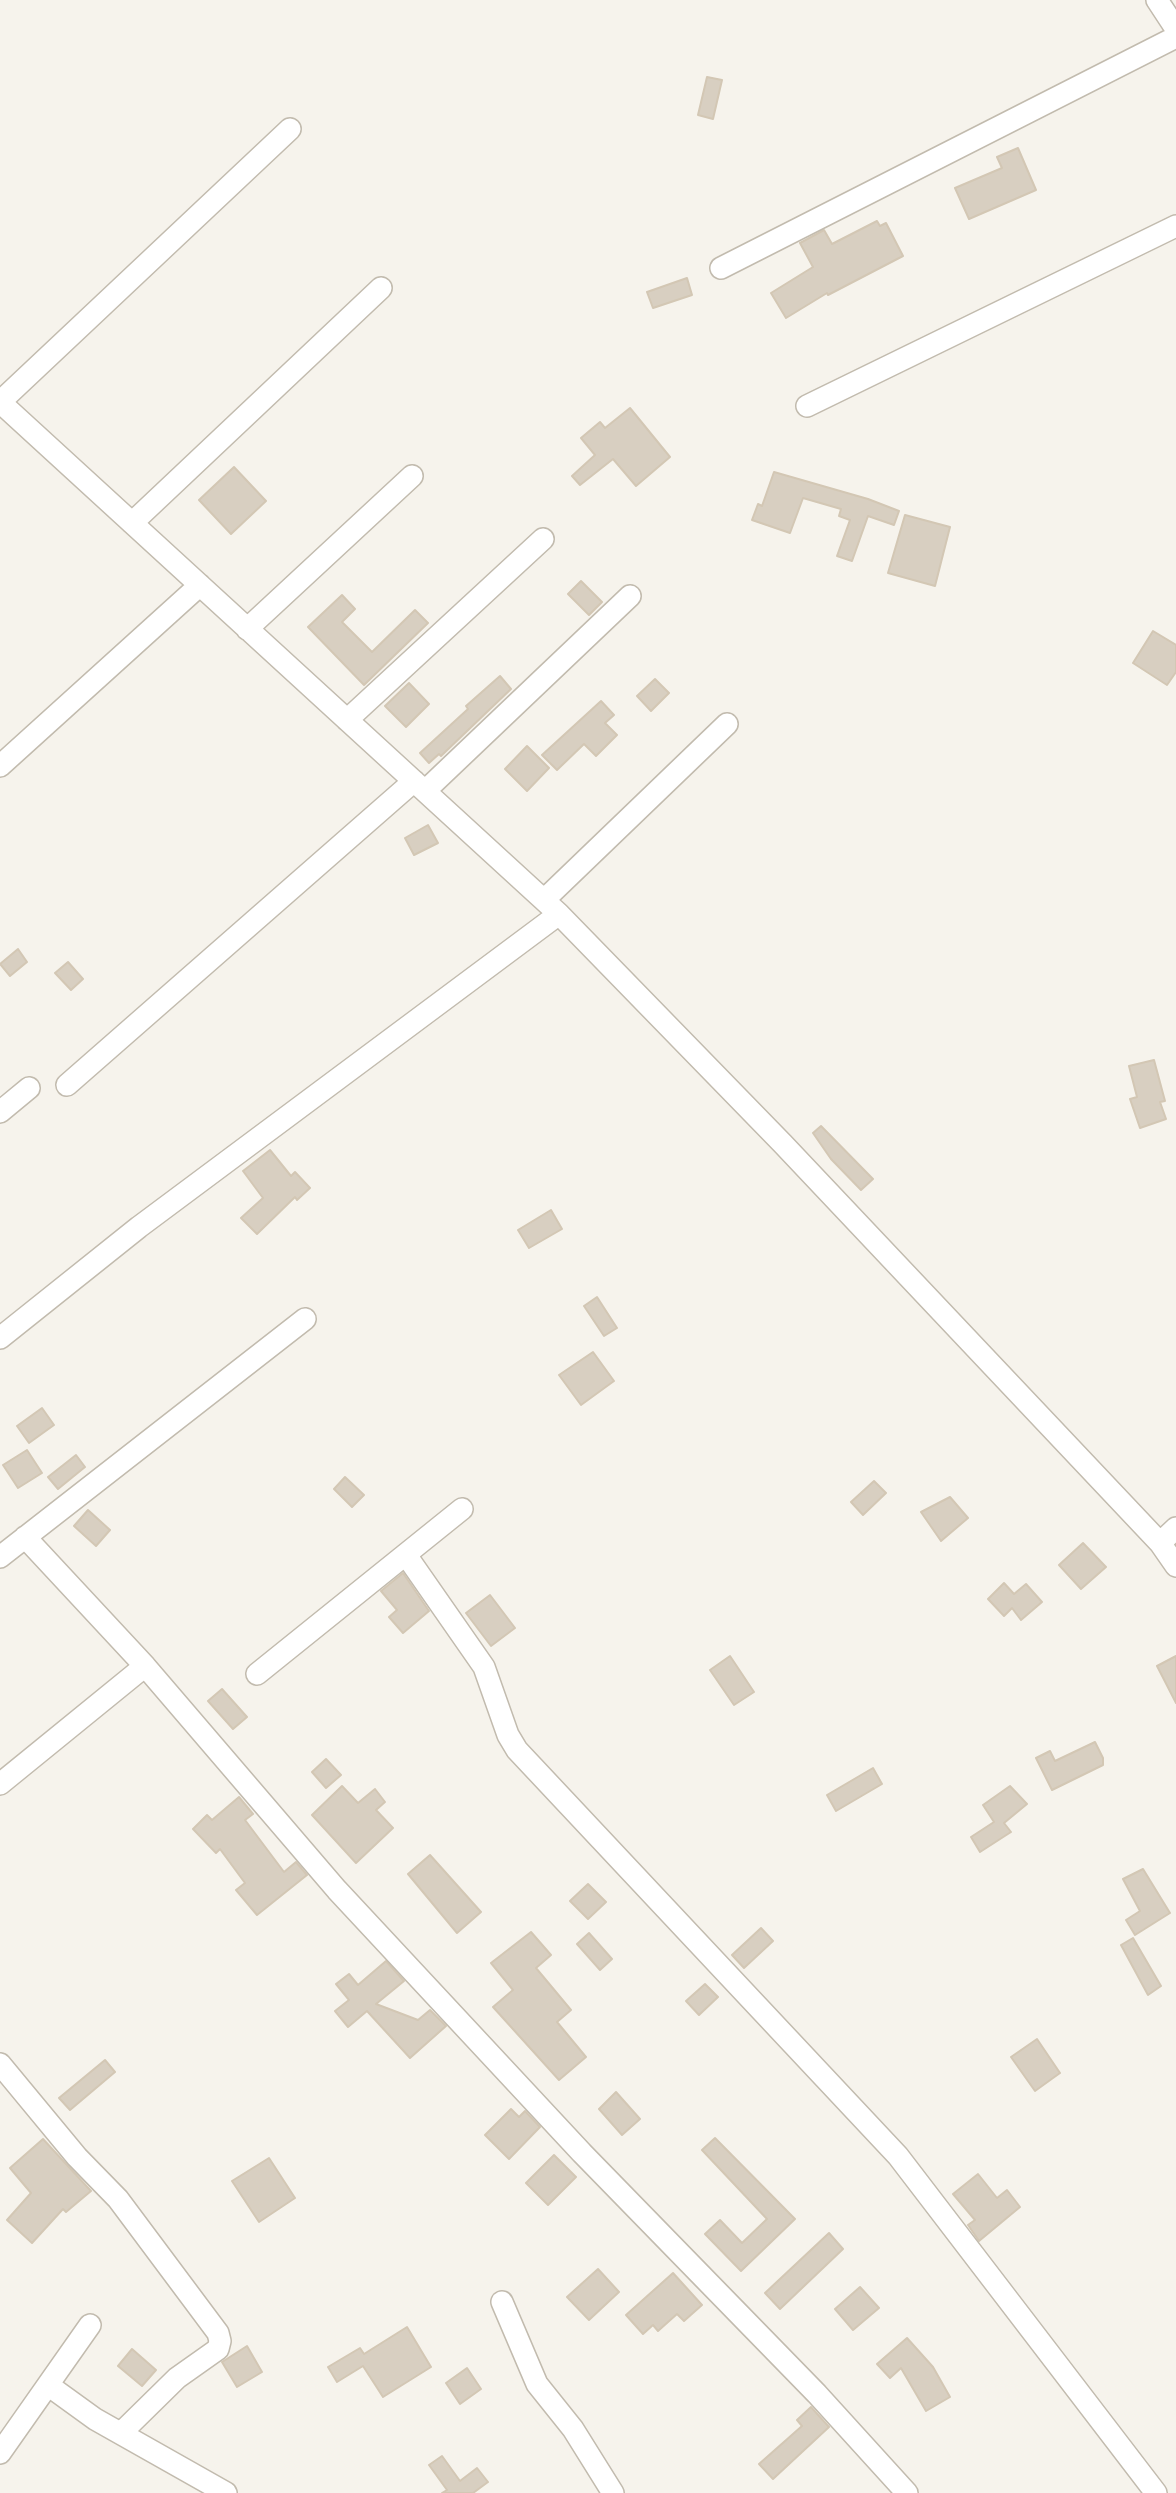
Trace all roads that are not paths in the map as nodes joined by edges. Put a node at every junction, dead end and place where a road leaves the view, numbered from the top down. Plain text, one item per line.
1 (1157, 0) edge
2 (1176, 29) edge
3 (1176, 37) edge
4 (290, 129) dead end
5 (1176, 226) edge
6 (721, 268) dead end
7 (381, 288) dead end
8 (0, 402) edge
9 (807, 406) dead end
10 (412, 475) dead end
11 (132, 523) junction
12 (543, 540) dead end
13 (200, 586) junction
14 (630, 596) dead end
15 (247, 629) junction
16 (347, 720) junction
17 (727, 724) dead end
18 (0, 766) edge
19 (419, 786) junction
20 (551, 907) junction
21 (67, 1086) dead end
22 (29, 1088) dead end
23 (0, 1112) edge
24 (305, 1319) dead end
25 (0, 1338) edge
26 (462, 1509) dead end
27 (1176, 1528) edge
28 (25, 1537) junction
29 (1160, 1543) junction
30 (406, 1555) junction
31 (0, 1557) edge
32 (1176, 1566) edge
33 (145, 1666) junction
34 (257, 1674) dead end
35 (0, 1784) edge
36 (0, 2064) edge
37 (502, 2302) dead end
38 (90, 2325) dead end
39 (48, 2385) junction
40 (121, 2433) junction
41 (0, 2453) edge
42 (226, 2493) edge
43 (613, 2493) edge
44 (908, 2493) edge
45 (1156, 2493) edge

1 - 2 street
3 - 6 street
4 - 8 street
5 - 9 street
7 - 11 street
8 - 11 street
10 - 15 street
11 - 13 street
12 - 16 street
13 - 15 street
13 - 18 street
14 - 19 street
15 - 16 street
16 - 19 street
17 - 20 street
19 - 20 street
19 - 21 street
20 - 25 street
20 - 29 street
22 - 23 street
24 - 28 street
26 - 30 street
27 - 29 street
28 - 31 street
28 - 33 street
29 - 32 street
30 - 34 street
30 - 45 street
33 - 35 street
33 - 44 street
36 - 40 street
37 - 43 street
38 - 39 street
39 - 40 street
39 - 41 street
40 - 42 street

